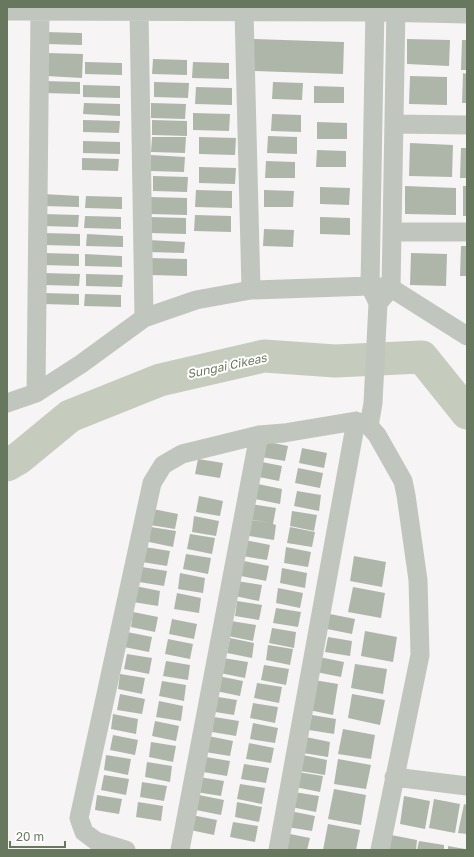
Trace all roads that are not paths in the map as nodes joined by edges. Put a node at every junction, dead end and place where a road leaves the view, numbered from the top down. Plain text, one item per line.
1 (7, 10) edge
2 (375, 10) edge
3 (396, 10) edge
4 (40, 11) junction
5 (139, 11) junction
6 (244, 12) junction
7 (467, 14) edge
8 (394, 124) junction
9 (467, 125) edge
10 (392, 232) junction
11 (467, 232) edge
12 (370, 286) junction
13 (391, 288) junction
14 (251, 290) junction
15 (378, 303) junction
16 (144, 318) junction
17 (467, 336) edge
18 (36, 393) junction
19 (7, 403) edge
20 (363, 423) junction
21 (259, 435) junction
22 (394, 778) junction
23 (467, 786) edge
24 (128, 850) edge
25 (180, 850) edge
26 (278, 850) edge
27 (380, 850) edge

1 - 4 street
2 - 3 street
2 - 6 street
2 - 12 street
3 - 7 street
3 - 8 street
4 - 5 street
4 - 18 street
5 - 6 street
5 - 16 street
6 - 14 street
8 - 9 street
8 - 10 street
10 - 11 street
10 - 13 street
12 - 13 street
12 - 14 street
12 - 15 street
13 - 15 street
13 - 17 street
14 - 16 street
15 - 20 street
16 - 18 street
18 - 19 street
20 - 21 street
20 - 22 street
20 - 26 street
21 - 24 street
21 - 25 street
22 - 23 street
22 - 27 street

